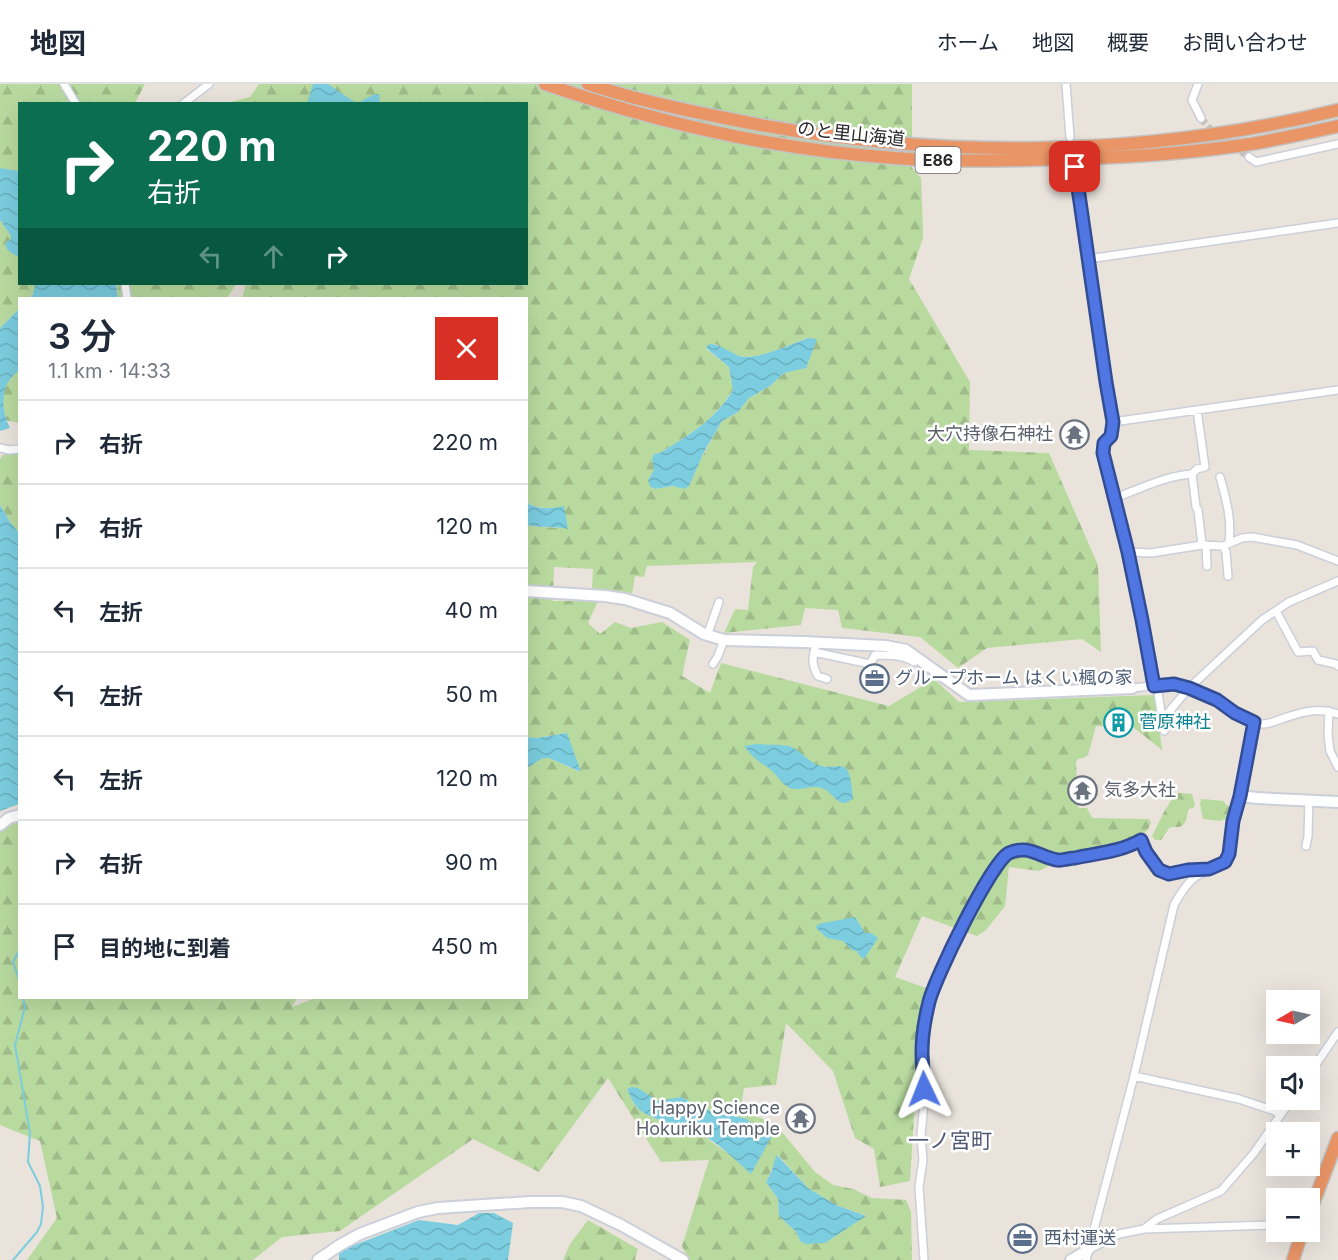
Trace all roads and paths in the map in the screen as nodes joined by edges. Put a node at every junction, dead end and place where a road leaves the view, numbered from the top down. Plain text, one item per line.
1 (64, 84) edge
2 (209, 84) edge
3 (545, 84) edge
4 (588, 84) edge
5 (1066, 84) edge
6 (1198, 84) edge
7 (75, 102) edge
8 (186, 102) edge
9 (1338, 110) edge
10 (1201, 118) tunnel mouth
11 (1338, 126) edge
12 (1070, 137) dead end
13 (1338, 144) edge
14 (1249, 157) tunnel mouth
15 (1075, 167) dead end
16 (1338, 223) edge
17 (1088, 259) junction
18 (1338, 390) edge
19 (1197, 410) junction
20 (1113, 422) junction
21 (0, 448) edge
22 (18, 449) edge
23 (1192, 474) junction
24 (1220, 477) dead end
25 (1114, 498) junction
26 (1226, 544) junction
27 (1204, 545) junction
28 (1128, 552) junction
29 (1338, 561) edge
30 (1207, 566) dead end
31 (1228, 576) dead end
32 (1338, 581) edge
33 (528, 591) edge
34 (719, 602) dead end
35 (1276, 611) junction
36 (707, 636) junction
37 (724, 640) junction
38 (815, 647) junction
39 (713, 664) dead end
40 (1338, 666) edge
41 (933, 669) junction
42 (827, 679) dead end
43 (1155, 686) junction
44 (1132, 688) joint
45 (1189, 688) junction
46 (1329, 711) junction
47 (1338, 714) edge
48 (1162, 720) junction
49 (1254, 722) junction
50 (1164, 731) dead end
51 (1338, 766) edge
52 (1240, 796) junction
53 (1309, 800) junction
54 (1338, 802) edge
55 (18, 816) edge
56 (0, 825) edge
57 (1306, 846) dead end
58 (1209, 869) junction
59 (1338, 1032) edge
60 (1320, 1058) edge
61 (1134, 1076) junction
62 (1284, 1110) edge
63 (1280, 1115) junction
64 (1338, 1138) edge
65 (1319, 1188) edge
66 (1266, 1225) edge
67 (1144, 1229) junction
68 (1299, 1242) edge
69 (1087, 1255) edge
70 (318, 1260) edge
71 (683, 1260) edge
72 (924, 1260) edge
73 (1071, 1260) edge
74 (1293, 1260) edge

1 - 7 street
2 - 8 street
3 - 11 highway, のと里山海道 / E86
4 - 9 highway, のと里山海道 / E86
5 - 12 street
6 - 10 street
13 - 14 street
15 - 17 street
16 - 17 street
17 - 20 street
18 - 19 street
19 - 20 street
19 - 23 street
20 - 25 street
21 - 22 street
23 - 25 street
23 - 27 street
24 - 26 street
25 - 28 street
26 - 27 street
26 - 29 street
26 - 31 street
27 - 28 street
27 - 30 street
28 - 43 street
32 - 35 street
33 - 36 street
34 - 36 street
35 - 40 street
35 - 45 street
36 - 37 street
37 - 38 street
37 - 39 street
38 - 41 street
38 - 41 street
38 - 42 street
41 - 44 street
43 - 44 street
43 - 45 street
43 - 48 street
45 - 48 street
45 - 49 street
46 - 47 street
46 - 49 street
46 - 51 street
48 - 50 street
49 - 52 street
52 - 53 street
52 - 58 street
53 - 54 street
53 - 57 street
55 - 56 street
58 - 61 street
58 - 72 street
59 - 60 street
61 - 63 street
61 - 69 street
62 - 63 street
63 - 67 street
64 - 65 highway
66 - 67 street
67 - 69 street
68 - 74 highway
69 - 73 street
70 - 71 street

